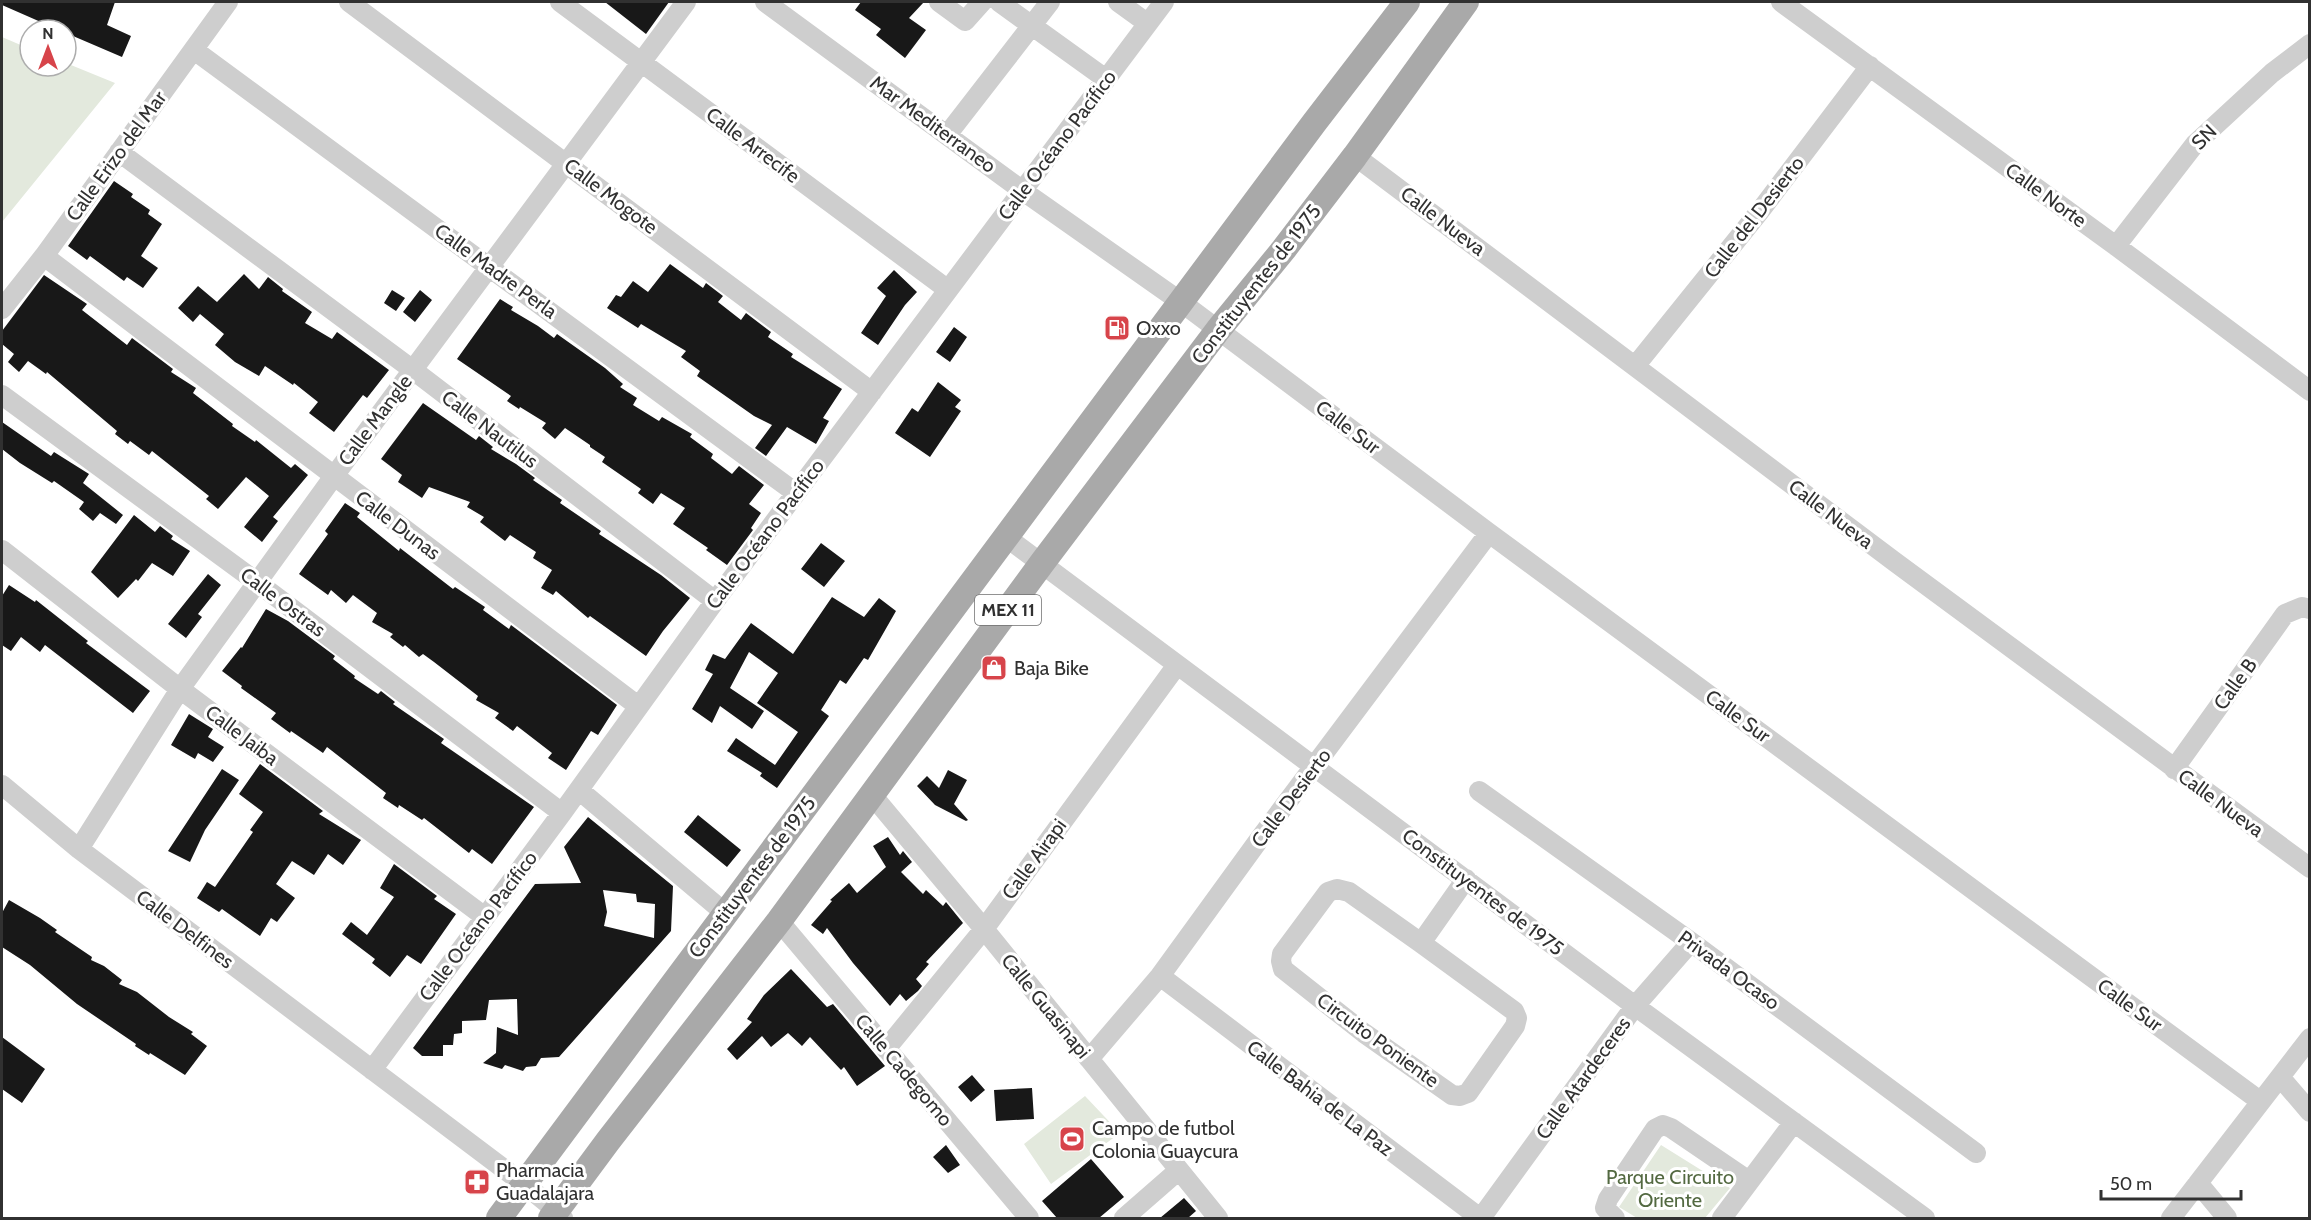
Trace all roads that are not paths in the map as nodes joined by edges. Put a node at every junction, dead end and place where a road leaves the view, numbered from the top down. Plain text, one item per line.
1 (228, 2) edge
2 (350, 2) edge
3 (560, 2) edge
4 (686, 2) edge
5 (765, 2) edge
6 (939, 2) edge
7 (982, 2) edge
8 (999, 2) edge
9 (1050, 2) edge
10 (1118, 2) edge
11 (1164, 2) edge
12 (1407, 2) edge
13 (1466, 2) edge
14 (1781, 2) edge
15 (1147, 23) junction
16 (1032, 26) junction
17 (2310, 44) edge
18 (194, 50) junction
19 (642, 62) junction
20 (1870, 66) junction
21 (1106, 79) junction
22 (947, 135) junction
23 (119, 152) junction
24 (1355, 156) junction
25 (567, 162) junction
26 (1023, 191) junction
27 (2116, 246) junction
28 (44, 256) junction
29 (490, 267) junction
30 (947, 289) junction
31 (1181, 302) junction
32 (2, 309) edge
33 (1218, 330) junction
34 (1636, 365) junction
35 (413, 370) junction
36 (2310, 391) edge
37 (872, 392) junction
38 (2, 395) edge
39 (334, 476) junction
40 (796, 493) junction
41 (1489, 533) junction
42 (1006, 537) junction
43 (2, 550) edge
44 (1042, 563) junction
45 (258, 583) junction
46 (715, 601) junction
47 (2306, 608) edge
48 (1177, 665) junction
49 (180, 689) junction
50 (638, 706) junction
51 (1314, 768) junction
52 (2174, 769) junction
53 (2, 785) edge
54 (579, 790) junction
55 (1479, 791) dead end
56 (872, 795) junction
57 (562, 813) junction
58 (79, 849) junction
59 (2310, 868) edge
60 (1466, 879) junction
61 (725, 913) junction
62 (485, 917) junction
63 (779, 921) junction
64 (984, 929) junction
65 (1421, 942) junction
66 (1691, 942) junction
67 (1160, 976) junction
68 (1635, 1006) junction
69 (2310, 1038) edge
70 (886, 1049) junction
71 (1089, 1059) junction
72 (372, 1070) junction
73 (2280, 1077) junction
74 (2260, 1101) junction
75 (2310, 1112) edge
76 (1794, 1122) junction
77 (1976, 1153) dead end
78 (1179, 1170) junction
79 (1749, 1181) junction
80 (2198, 1183) junction
81 (524, 1184) junction
82 (557, 1216) edge
83 (499, 1218) edge
84 (1029, 1218) edge
85 (1124, 1218) edge
86 (1218, 1218) edge
87 (1480, 1218) edge
88 (1615, 1218) edge
89 (1722, 1218) edge
90 (1925, 1218) edge
91 (2171, 1218) edge
92 (2227, 1218) edge

1 - 18 street, Calle Erizo del Mar
2 - 25 street, Calle Mogote
3 - 19 street, Calle Arrecife
4 - 19 street, Calle Mangle
5 - 22 street, Mar Mediterraneo
6 - 7 street
8 - 16 street
9 - 16 street
10 - 15 street
11 - 15 street, Calle Océano Pacífico
12 - 31 main road, Constituyentes de 1975 / MEX 11
13 - 24 main road, Constituyentes de 1975 / MEX 11
14 - 20 street, Calle Norte
15 - 21 street, Calle Océano Pacífico
16 - 21 street
16 - 22 street
17 - 27 street, SN
18 - 23 street, Calle Erizo del Mar
18 - 29 street, Calle Madre Perla
19 - 25 street, Calle Mangle
19 - 30 street, Calle Arrecife
20 - 27 street, Calle Norte
20 - 34 street, Calle del Desierto
21 - 26 street, Calle Océano Pacífico
22 - 26 street, Mar Mediterraneo
23 - 28 street, Calle Erizo del Mar
23 - 35 street, Calle Nautilus
24 - 33 main road, Constituyentes de 1975 / MEX 11
24 - 34 street, Calle Nueva
25 - 29 street, Calle Mangle
25 - 37 street, Calle Mogote
26 - 30 street, Calle Océano Pacífico
26 - 31 street, Mar Mediterraneo
27 - 36 street, Calle Norte
28 - 32 street, Calle Erizo del Mar
28 - 39 street, Calle Dunas
29 - 35 street, Calle Mangle
29 - 40 street, Calle Madre Perla
30 - 37 street, Calle Océano Pacífico
31 - 33 street, Mar Mediterraneo
31 - 42 main road, Constituyentes de 1975 / MEX 11
33 - 41 street, Calle Sur
33 - 44 main road, Constituyentes de 1975 / MEX 11
34 - 52 street, Calle Nueva
35 - 39 street, Calle Mangle
35 - 46 street, Calle Nautilus
37 - 40 street, Calle Océano Pacífico
38 - 45 street, Calle Ostras
39 - 45 street, Calle Mangle
39 - 50 street, Calle Dunas
40 - 46 street, Calle Océano Pacífico
41 - 51 street, Calle Desierto
41 - 74 street, Calle Sur
42 - 44 street, Constituyentes de 1975
42 - 61 main road, Constituyentes de 1975 / MEX 11
43 - 49 street, Calle Jaiba
44 - 48 street, Constituyentes de 1975
44 - 56 main road, Constituyentes de 1975 / MEX 11
45 - 49 street, Calle Mangle
45 - 57 street, Calle Ostras
46 - 50 street, Calle Océano Pacífico
47 - 52 street, Calle B
48 - 51 street, Constituyentes de 1975
48 - 64 street, Calle Airapi
49 - 58 street, Calle Mangle
49 - 62 street, Calle Jaiba
50 - 54 street, Calle Océano Pacífico
51 - 60 street, Constituyentes de 1975
51 - 67 street, Calle Desierto
52 - 59 street, Calle Nueva
53 - 58 street, Calle Delfines
54 - 57 street, Calle Océano Pacífico
54 - 61 street
55 - 66 street, Privada Ocaso
56 - 63 main road, Constituyentes de 1975 / MEX 11
56 - 64 street, Calle Guasinapi
57 - 62 street, Calle Océano Pacífico
58 - 72 street, Calle Delfines
60 - 65 street
60 - 68 street, Constituyentes de 1975
61 - 81 main road, Constituyentes de 1975 / MEX 11
62 - 72 street, Calle Océano Pacífico
63 - 70 street, Calle Cadegomo
63 - 82 main road, Constituyentes de 1975 / MEX 11
64 - 70 street, Calle Airapi
64 - 71 street, Calle Guasinapi
65 - 65 street, Circuito Poniente
66 - 68 street, Calle Atardeceres
66 - 77 street, Privada Ocaso
67 - 71 street, Calle Desierto
67 - 87 street, Calle Bahia de La Paz
68 - 76 street, Constituyentes de 1975
68 - 87 street, Calle Atardeceres
69 - 73 street
70 - 84 street, Calle Cadegomo
71 - 78 street, Calle Guasinapi
72 - 81 street, Calle Delfines
73 - 74 street
73 - 75 street
74 - 80 street
76 - 79 street
76 - 90 street, Constituyentes de 1975
78 - 85 street
78 - 86 street, Calle Guasinapi
79 - 88 street
79 - 89 street
80 - 91 street
80 - 92 street
81 - 82 street, Calle Delfines
81 - 83 main road, Constituyentes de 1975 / MEX 11

